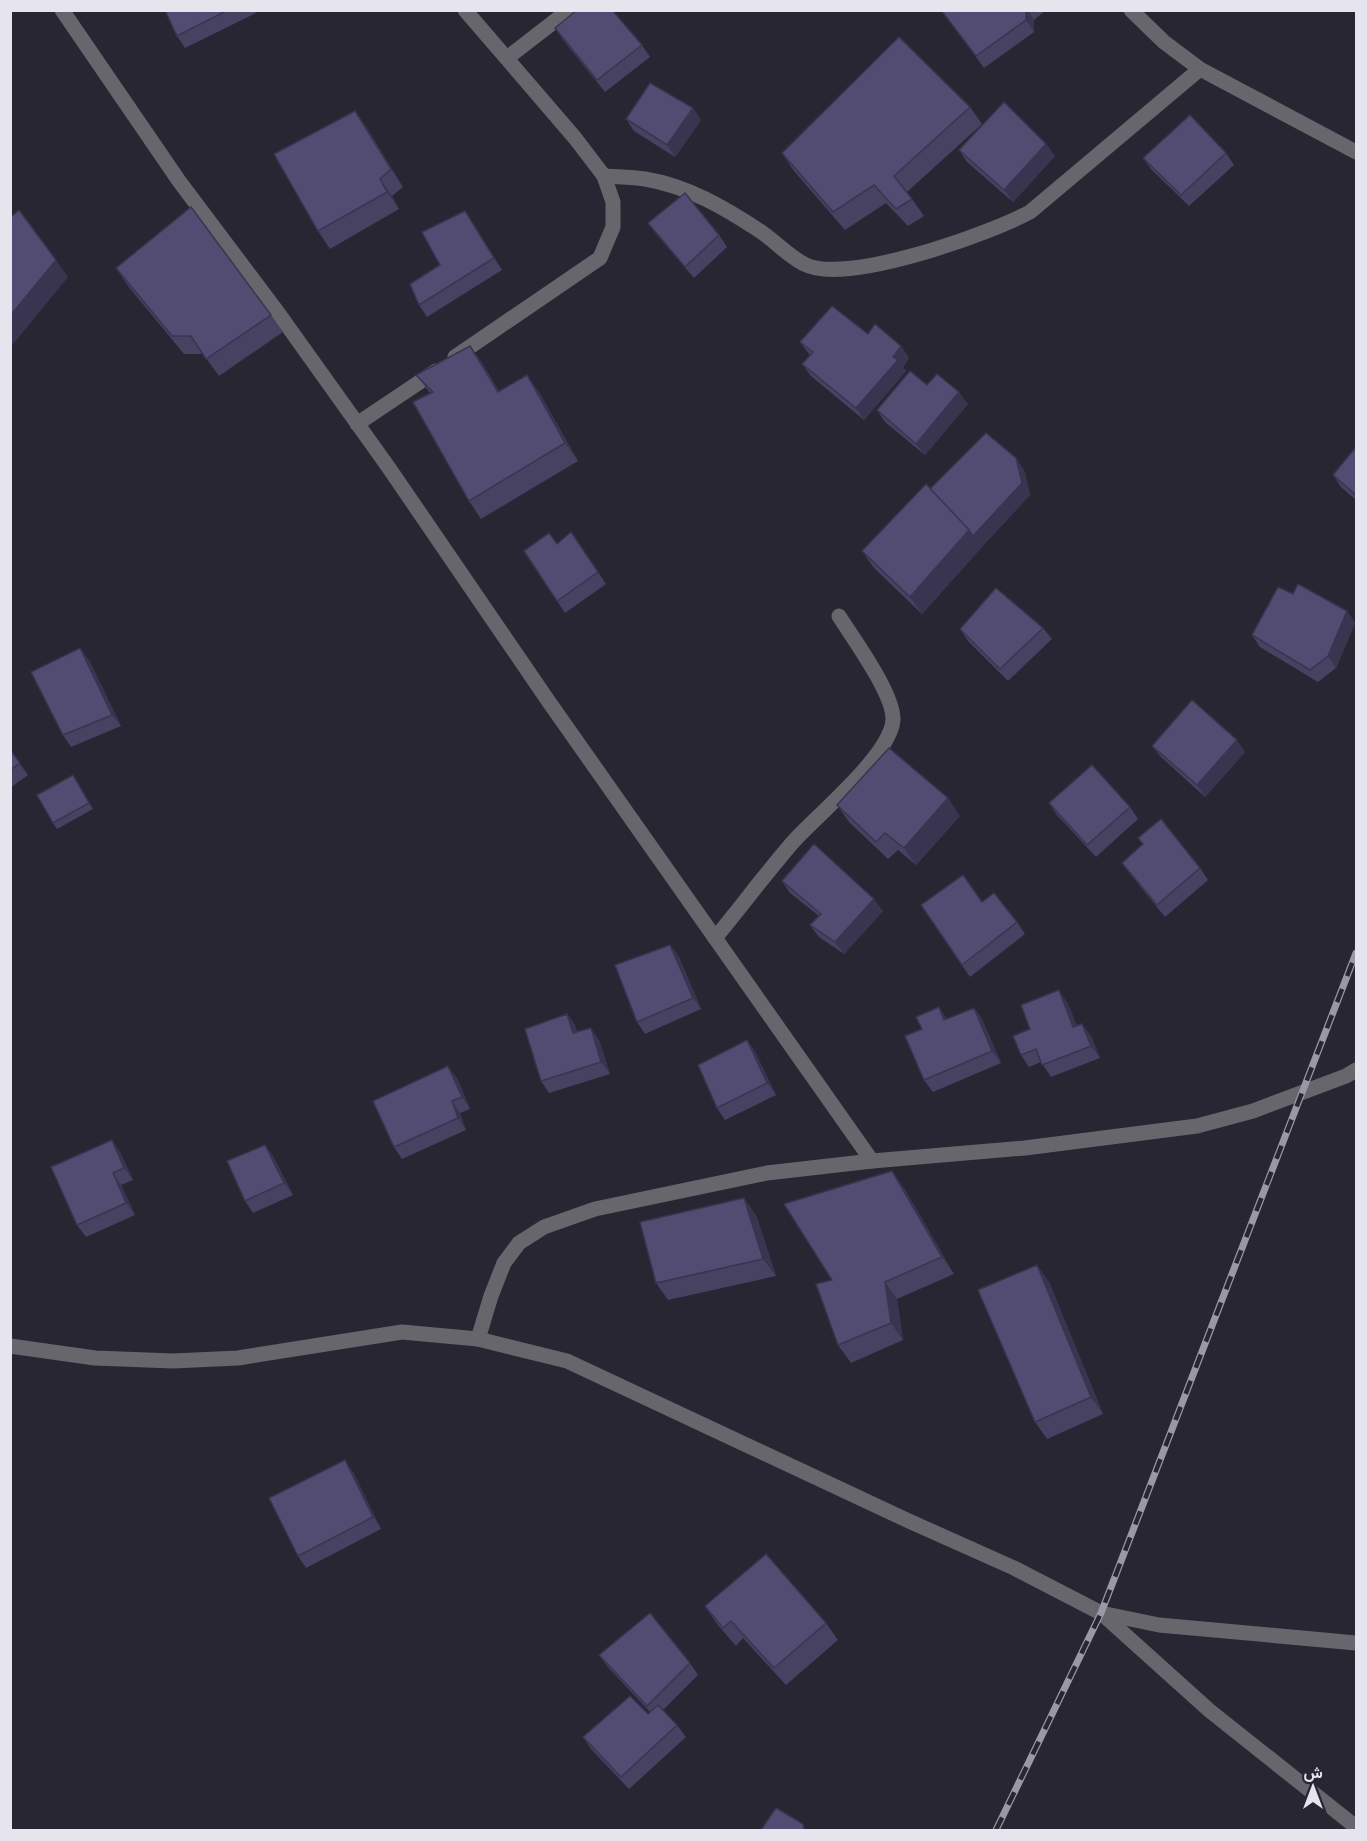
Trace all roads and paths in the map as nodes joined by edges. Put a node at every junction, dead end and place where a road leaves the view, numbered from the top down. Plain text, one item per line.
1 (62, 10) edge
2 (465, 10) edge
3 (569, 10) edge
4 (1131, 10) edge
5 (507, 58) junction
6 (1200, 69) junction
7 (1356, 152) edge
8 (604, 176) junction
9 (357, 424) junction
10 (839, 616) dead end
11 (715, 939) junction
12 (1356, 1070) edge
13 (872, 1161) junction
14 (478, 1339) junction
15 (10, 1347) edge
16 (1101, 1613) junction
17 (1356, 1643) edge
18 (1356, 1827) edge

1 - 9 street
2 - 5 street
3 - 5 street
4 - 6 street
5 - 8 street
6 - 7 street
6 - 8 street
8 - 9 street
9 - 11 street
10 - 11 street
11 - 13 street
12 - 13 street
13 - 14 street
14 - 15 street
14 - 16 street
16 - 17 street
16 - 18 street

